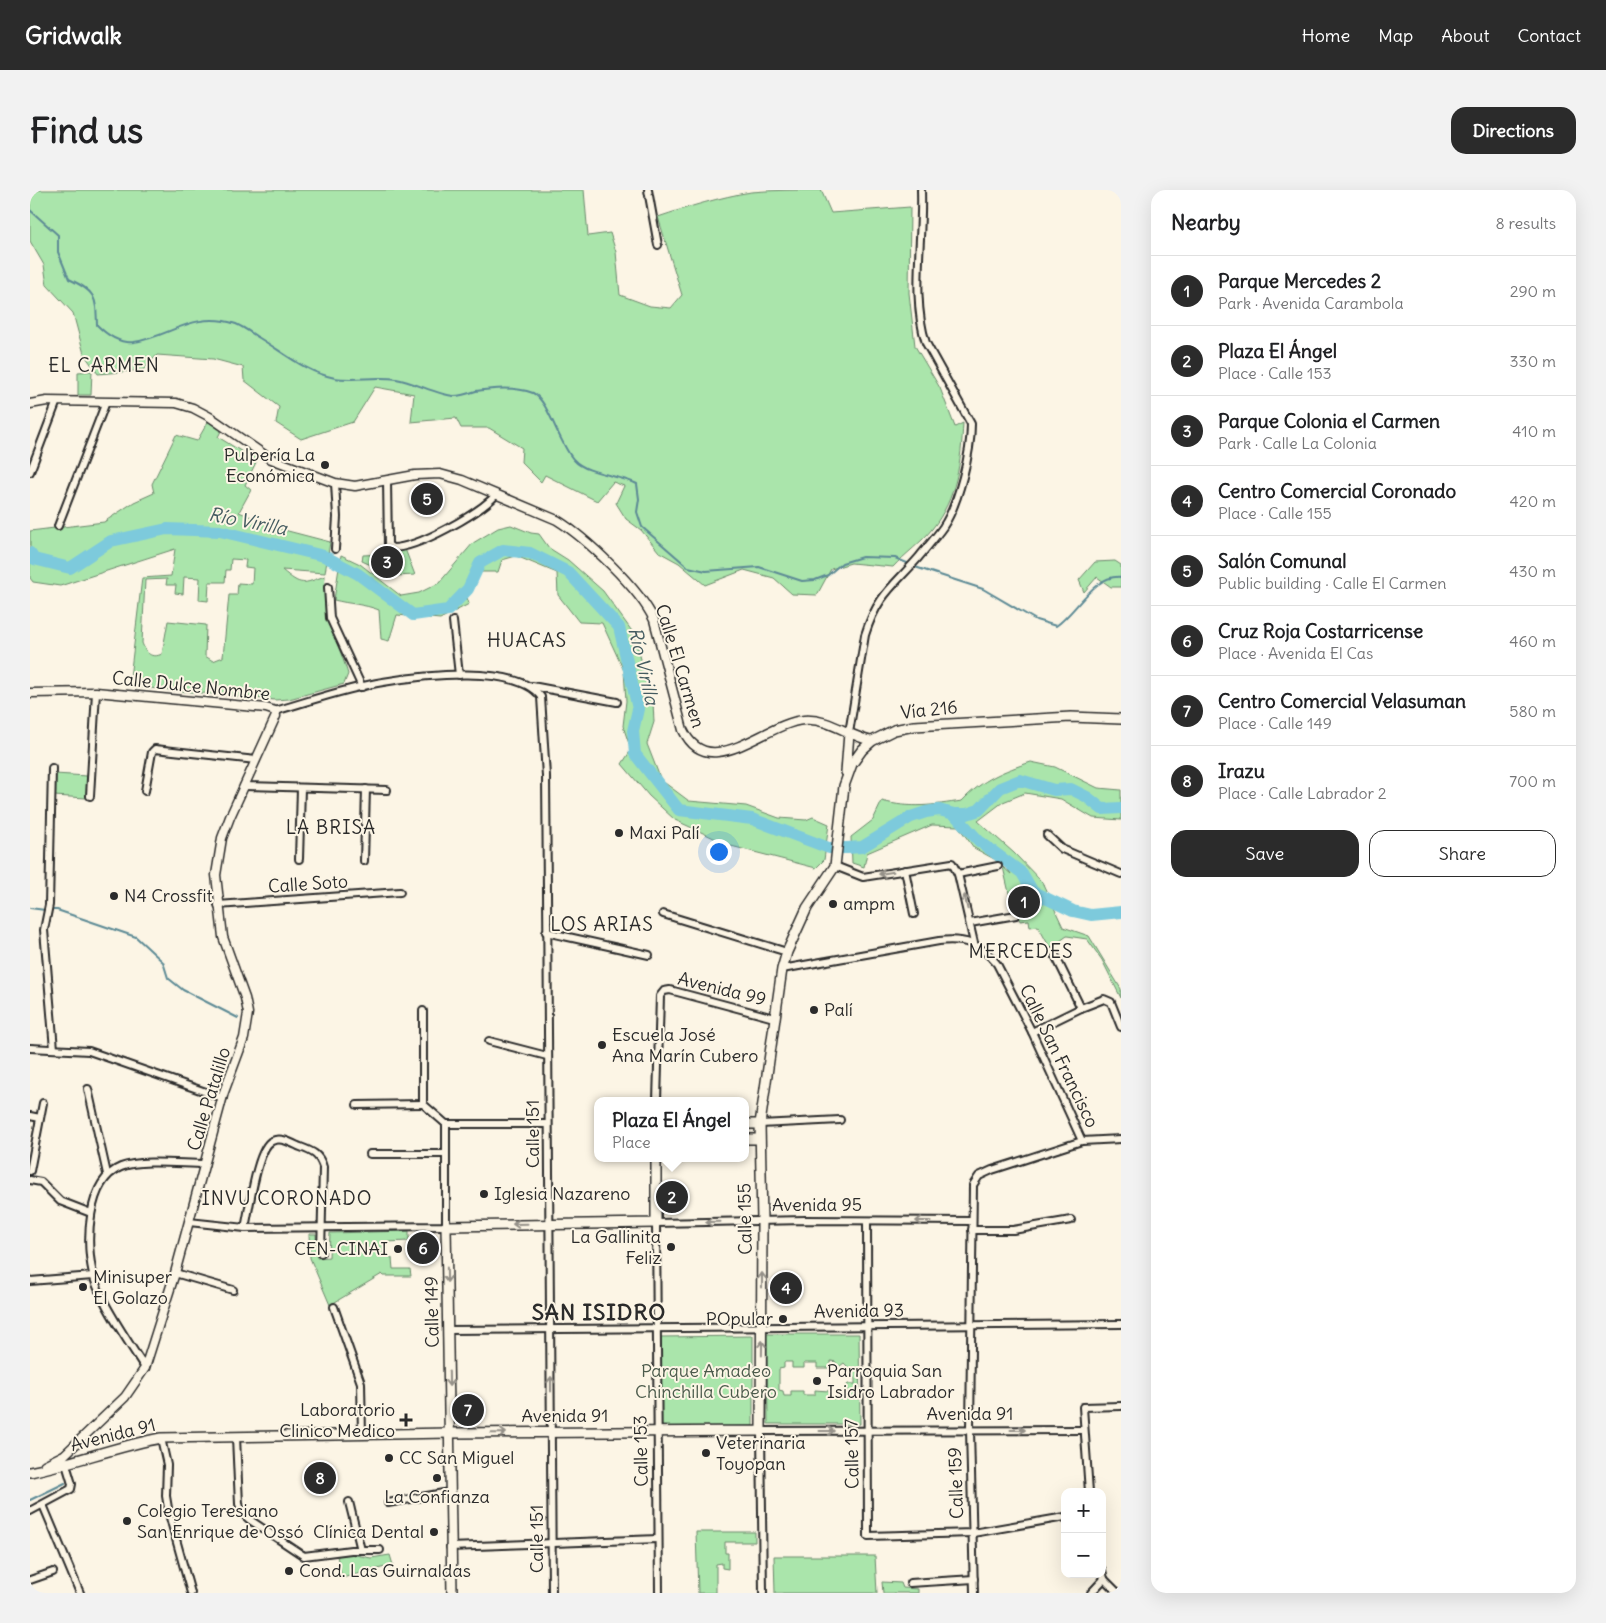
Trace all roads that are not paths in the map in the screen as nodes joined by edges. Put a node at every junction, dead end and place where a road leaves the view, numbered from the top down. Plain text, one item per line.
1 (648, 190) edge
2 (922, 190) edge
3 (658, 245) dead end
4 (58, 400) junction
5 (106, 402) junction
6 (30, 404) edge
7 (30, 472) edge
8 (387, 480) junction
9 (335, 483) junction
10 (496, 495) junction
11 (58, 526) dead end
12 (335, 549) dead end
13 (328, 587) dead end
14 (453, 621) dead end
15 (458, 675) junction
16 (526, 685) junction
17 (362, 686) junction
18 (96, 692) junction
19 (30, 693) edge
20 (617, 702) dead end
21 (275, 710) junction
22 (1121, 719) edge
23 (849, 733) junction
24 (872, 741) junction
25 (256, 760) junction
26 (52, 768) dead end
27 (244, 786) junction
28 (844, 786) junction
29 (301, 788) junction
30 (366, 789) junction
31 (387, 790) dead end
32 (145, 791) dead end
33 (90, 796) dead end
34 (1047, 835) dead end
35 (299, 859) dead end
36 (364, 861) dead end
37 (835, 863) junction
38 (998, 866) dead end
39 (905, 870) junction
40 (958, 874) junction
41 (1121, 874) edge
42 (400, 892) dead end
43 (218, 906) junction
44 (662, 914) dead end
45 (914, 914) dead end
46 (1016, 915) dead end
47 (970, 922) junction
48 (546, 932) junction
49 (974, 943) junction
50 (1053, 951) dead end
51 (787, 952) junction
52 (649, 955) dead end
53 (782, 969) junction
54 (1081, 1008) junction
55 (423, 1011) dead end
56 (774, 1018) junction
57 (1121, 1027) edge
58 (1032, 1032) junction
59 (489, 1041) dead end
60 (30, 1048) edge
61 (54, 1049) junction
62 (548, 1056) junction
63 (88, 1089) dead end
64 (657, 1097) edge
65 (223, 1098) junction
66 (43, 1103) dead end
67 (423, 1104) junction
68 (357, 1105) dead end
69 (30, 1116) edge
70 (40, 1118) junction
71 (840, 1120) dead end
72 (446, 1124) junction
73 (548, 1124) junction
74 (749, 1124) edge
75 (760, 1124) junction
76 (749, 1139) edge
77 (759, 1139) junction
78 (1121, 1139) edge
79 (1082, 1141) junction
80 (370, 1154) dead end
81 (446, 1154) junction
82 (656, 1162) edge
83 (205, 1164) junction
84 (30, 1172) edge
85 (107, 1174) junction
86 (30, 1180) edge
87 (91, 1213) junction
88 (1071, 1220) dead end
89 (867, 1221) junction
90 (972, 1221) junction
91 (189, 1222) junction
92 (762, 1222) junction
93 (656, 1223) junction
94 (549, 1224) junction
95 (446, 1226) junction
96 (245, 1228) junction
97 (321, 1228) junction
98 (972, 1230) junction
99 (321, 1253) dead end
100 (175, 1273) junction
101 (93, 1276) junction
102 (30, 1281) edge
103 (233, 1290) dead end
104 (334, 1307) dead end
105 (1121, 1324) edge
106 (971, 1325) junction
107 (867, 1326) junction
108 (762, 1328) junction
109 (448, 1330) junction
110 (550, 1330) junction
111 (657, 1330) junction
112 (145, 1368) junction
113 (1121, 1406) edge
114 (970, 1430) junction
115 (1084, 1430) junction
116 (866, 1431) junction
117 (551, 1432) junction
118 (656, 1432) junction
119 (761, 1432) junction
120 (450, 1433) junction
121 (362, 1435) junction
122 (162, 1438) junction
123 (236, 1438) junction
124 (64, 1460) junction
125 (30, 1471) edge
126 (1089, 1488) edge
127 (449, 1492) junction
128 (348, 1502) dead end
129 (388, 1503) dead end
130 (43, 1505) junction
131 (30, 1511) edge
132 (1061, 1518) edge
133 (973, 1533) junction
134 (658, 1539) junction
135 (552, 1543) junction
136 (450, 1546) junction
137 (361, 1550) junction
138 (380, 1550) dead end
139 (53, 1572) dead end
140 (974, 1579) junction
141 (1104, 1579) joint
142 (30, 1580) edge
143 (910, 1583) dead end
144 (453, 1592) edge
145 (80, 1593) edge
146 (191, 1593) edge
147 (552, 1593) edge
148 (659, 1593) edge
149 (763, 1593) edge
150 (974, 1593) edge
151 (1091, 1593) edge
152 (1118, 1593) edge

1 - 3 street
2 - 23 street
4 - 5 street, Calle El Carmen
4 - 6 street, Calle El Carmen
4 - 7 street
5 - 9 street, Calle El Carmen
5 - 11 street
8 - 9 street, Calle El Carmen
8 - 10 street, Calle El Carmen
8 - 10 street
9 - 12 street
10 - 23 street, Calle El Carmen
13 - 17 street
14 - 15 street
15 - 16 street, Calle Dulce Nombre
15 - 17 street, Calle Dulce Nombre
16 - 20 street, Calle Dulce Nombre
16 - 48 street, Calle 151
17 - 21 street, Calle Dulce Nombre
18 - 19 street, Calle Dulce Nombre
18 - 21 street, Calle Dulce Nombre
18 - 33 street
21 - 25 street, Calle Patalillo
22 - 24 main road, Vía 216
23 - 24 street, Calle El Carmen
23 - 28 main road
24 - 28 main road, Vía 216
25 - 27 street, Calle Patalillo
25 - 32 street
26 - 61 street
27 - 29 street
27 - 43 street, Calle Patalillo
28 - 37 main road, Vía 216
29 - 30 street
29 - 35 street
30 - 31 street
30 - 36 street
34 - 41 street
39 -> 37 street
37 - 51 main road, Calle 155
38 - 40 street
39 - 40 street
39 - 45 street
47 -> 40 street
42 - 43 street, Calle Soto
43 - 65 street, Calle Patalillo
44 - 51 street
46 - 47 street
47 - 49 street
48 - 52 street
48 - 62 street, Calle 151
49 - 53 street
49 - 58 street, Calle San Francisco
50 - 54 street
51 - 53 main road, Calle 155
53 - 56 main road, Calle 155
54 - 57 street
54 - 58 street
55 - 67 street
56 - 64 street, Avenida 99
56 - 75 main road, Calle 155
58 - 79 street, Calle San Francisco
59 - 62 street
60 - 61 street
61 - 65 street
62 - 73 street, Calle 151
63 - 85 street
65 - 83 street, Calle Patalillo
66 - 70 street
67 - 68 street
67 - 72 street
69 - 70 street
70 - 84 street
71 - 75 street
72 - 73 street
72 - 81 street, Calle 149
73 - 94 street, Calle 151
74 - 75 main road
75 - 77 main road, Calle 155
76 - 77 main road
77 - 92 main road, Calle 155
78 - 79 street, Calle San Francisco
79 - 90 street
80 - 81 street
81 - 95 street, Calle 149
82 - 93 main road, Calle 153
83 - 85 street
83 - 91 street, Calle Patalillo
85 - 87 street
86 - 87 street
87 - 101 street
88 - 98 street
90 -> 89 street, Avenida 95
89 - 92 street, Avenida 95
89 - 107 street, Calle 157
90 - 98 street, Calle 159
91 - 96 street
91 - 100 street, Calle Patalillo
92 -> 93 street, Avenida 95
108 -> 92 main road, Calle 155
93 - 94 main road, Avenida 95
93 - 111 street, Calle 153
94 -> 95 main road, Avenida 95
94 - 110 street, Calle 151
95 - 97 street
95 -> 109 main road, Calle 149
96 - 97 street
96 - 97 street
97 - 99 street
98 - 106 street, Calle 159
100 - 103 street
100 - 112 street, Calle Patalillo
101 - 102 street
101 - 112 street
104 - 121 street
105 - 106 street, Avenida 93
106 - 107 street, Avenida 93
106 - 114 street, Calle 159
107 - 108 street, Avenida 93
107 - 116 street, Calle 157
108 - 111 street, Avenida 93
119 -> 108 main road, Calle 155
109 - 110 street, Avenida 93
109 -> 120 main road, Calle 149
110 - 111 street, Avenida 93
117 -> 110 street, Calle 151
111 - 118 street, Calle 153
112 - 124 street, Calle Patalillo
113 - 115 street
114 -> 115 street, Avenida 91
114 - 116 street, Avenida 91
114 - 133 street, Calle 159
115 - 126 street
119 -> 116 street, Avenida 91
116 - 133 street, Calle 157
117 - 118 main road, Avenida 91
120 -> 117 main road, Avenida 91
117 - 135 street, Calle 151
118 - 119 main road, Avenida 91
118 - 134 street, Calle 153
119 - 149 street, Calle 155
120 - 121 main road, Avenida 91
120 - 127 main road, Calle 149
121 - 123 main road, Avenida 91
122 - 123 main road, Avenida 91
122 - 124 main road, Avenida 91
122 - 146 street
123 - 137 street
124 - 125 main road
124 - 125 main road, Avenida 91
124 - 130 street
127 - 129 street
127 - 136 main road, Calle 149
128 - 137 street
130 - 131 street
130 - 145 street
132 - 133 street
133 - 140 street, Calle 159
134 - 135 street
134 - 148 street, Calle 153
135 - 136 street
135 - 147 street, Calle 151
136 - 144 main road, Calle 149
137 - 138 street
139 - 142 street
140 - 143 street
140 - 150 street, Calle 159
141 - 151 street
141 - 152 street

